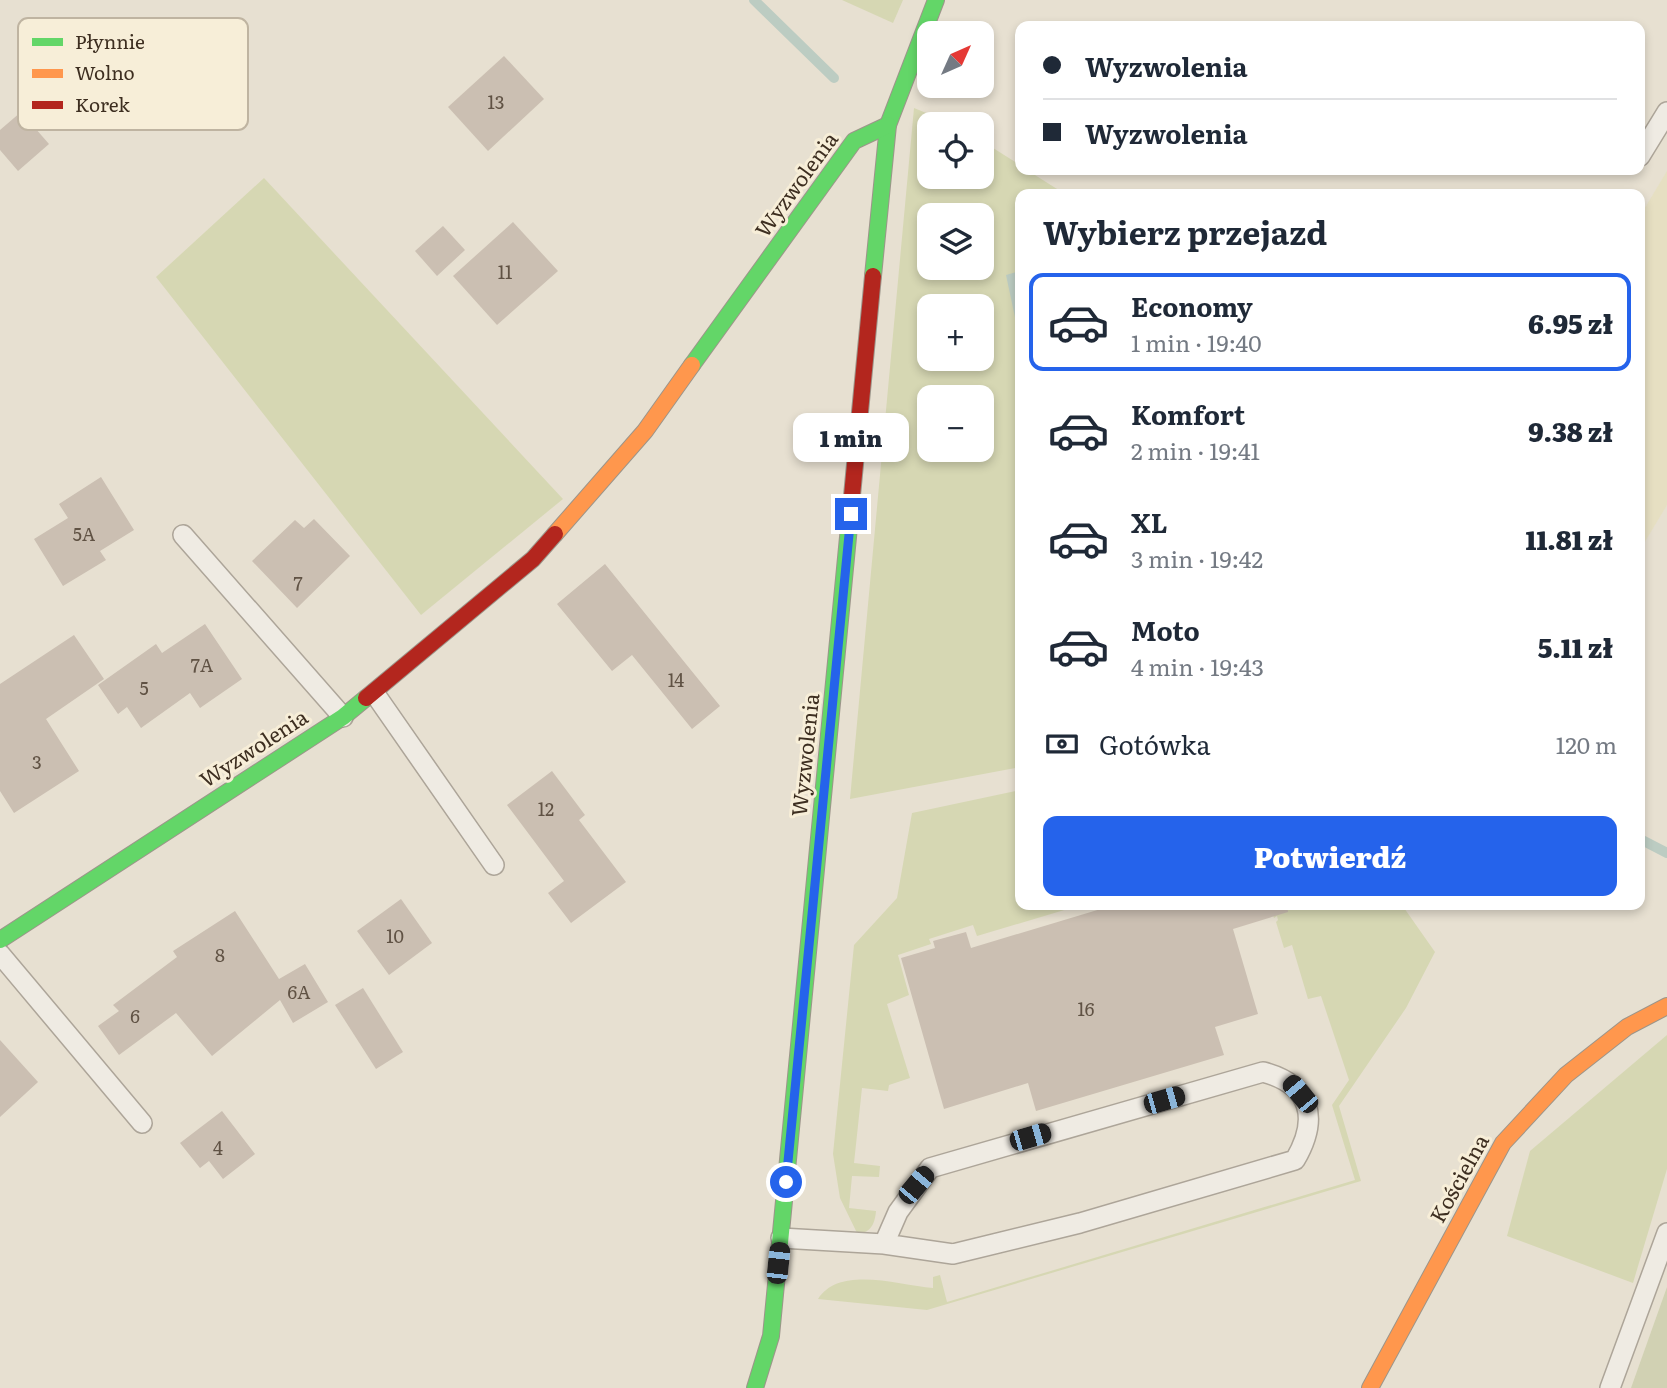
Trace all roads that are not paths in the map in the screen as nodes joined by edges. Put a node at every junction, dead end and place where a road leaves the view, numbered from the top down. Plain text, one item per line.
1 (936, 0) edge
2 (1667, 112) edge
3 (888, 125) junction
4 (1645, 148) edge
5 (183, 535) dead end
6 (375, 694) junction
7 (343, 716) junction
8 (494, 865) dead end
9 (0, 940) edge
10 (0, 954) edge
11 (1667, 1006) edge
12 (142, 1123) dead end
13 (1667, 1233) edge
14 (781, 1238) junction
15 (884, 1244) junction
16 (755, 1388) edge
17 (1370, 1388) edge
18 (1610, 1388) edge

1 - 3 street, Wyzwolenia
2 - 4 lane
3 - 6 street, Wyzwolenia
3 - 14 street, Wyzwolenia
5 - 7 lane
6 - 7 street, Wyzwolenia
6 - 8 lane
7 - 9 street, Wyzwolenia
10 - 12 lane
11 - 17 street, Kościelna
13 - 18 lane
14 - 15 lane
14 - 16 street, Wyzwolenia
15 - 15 lane

